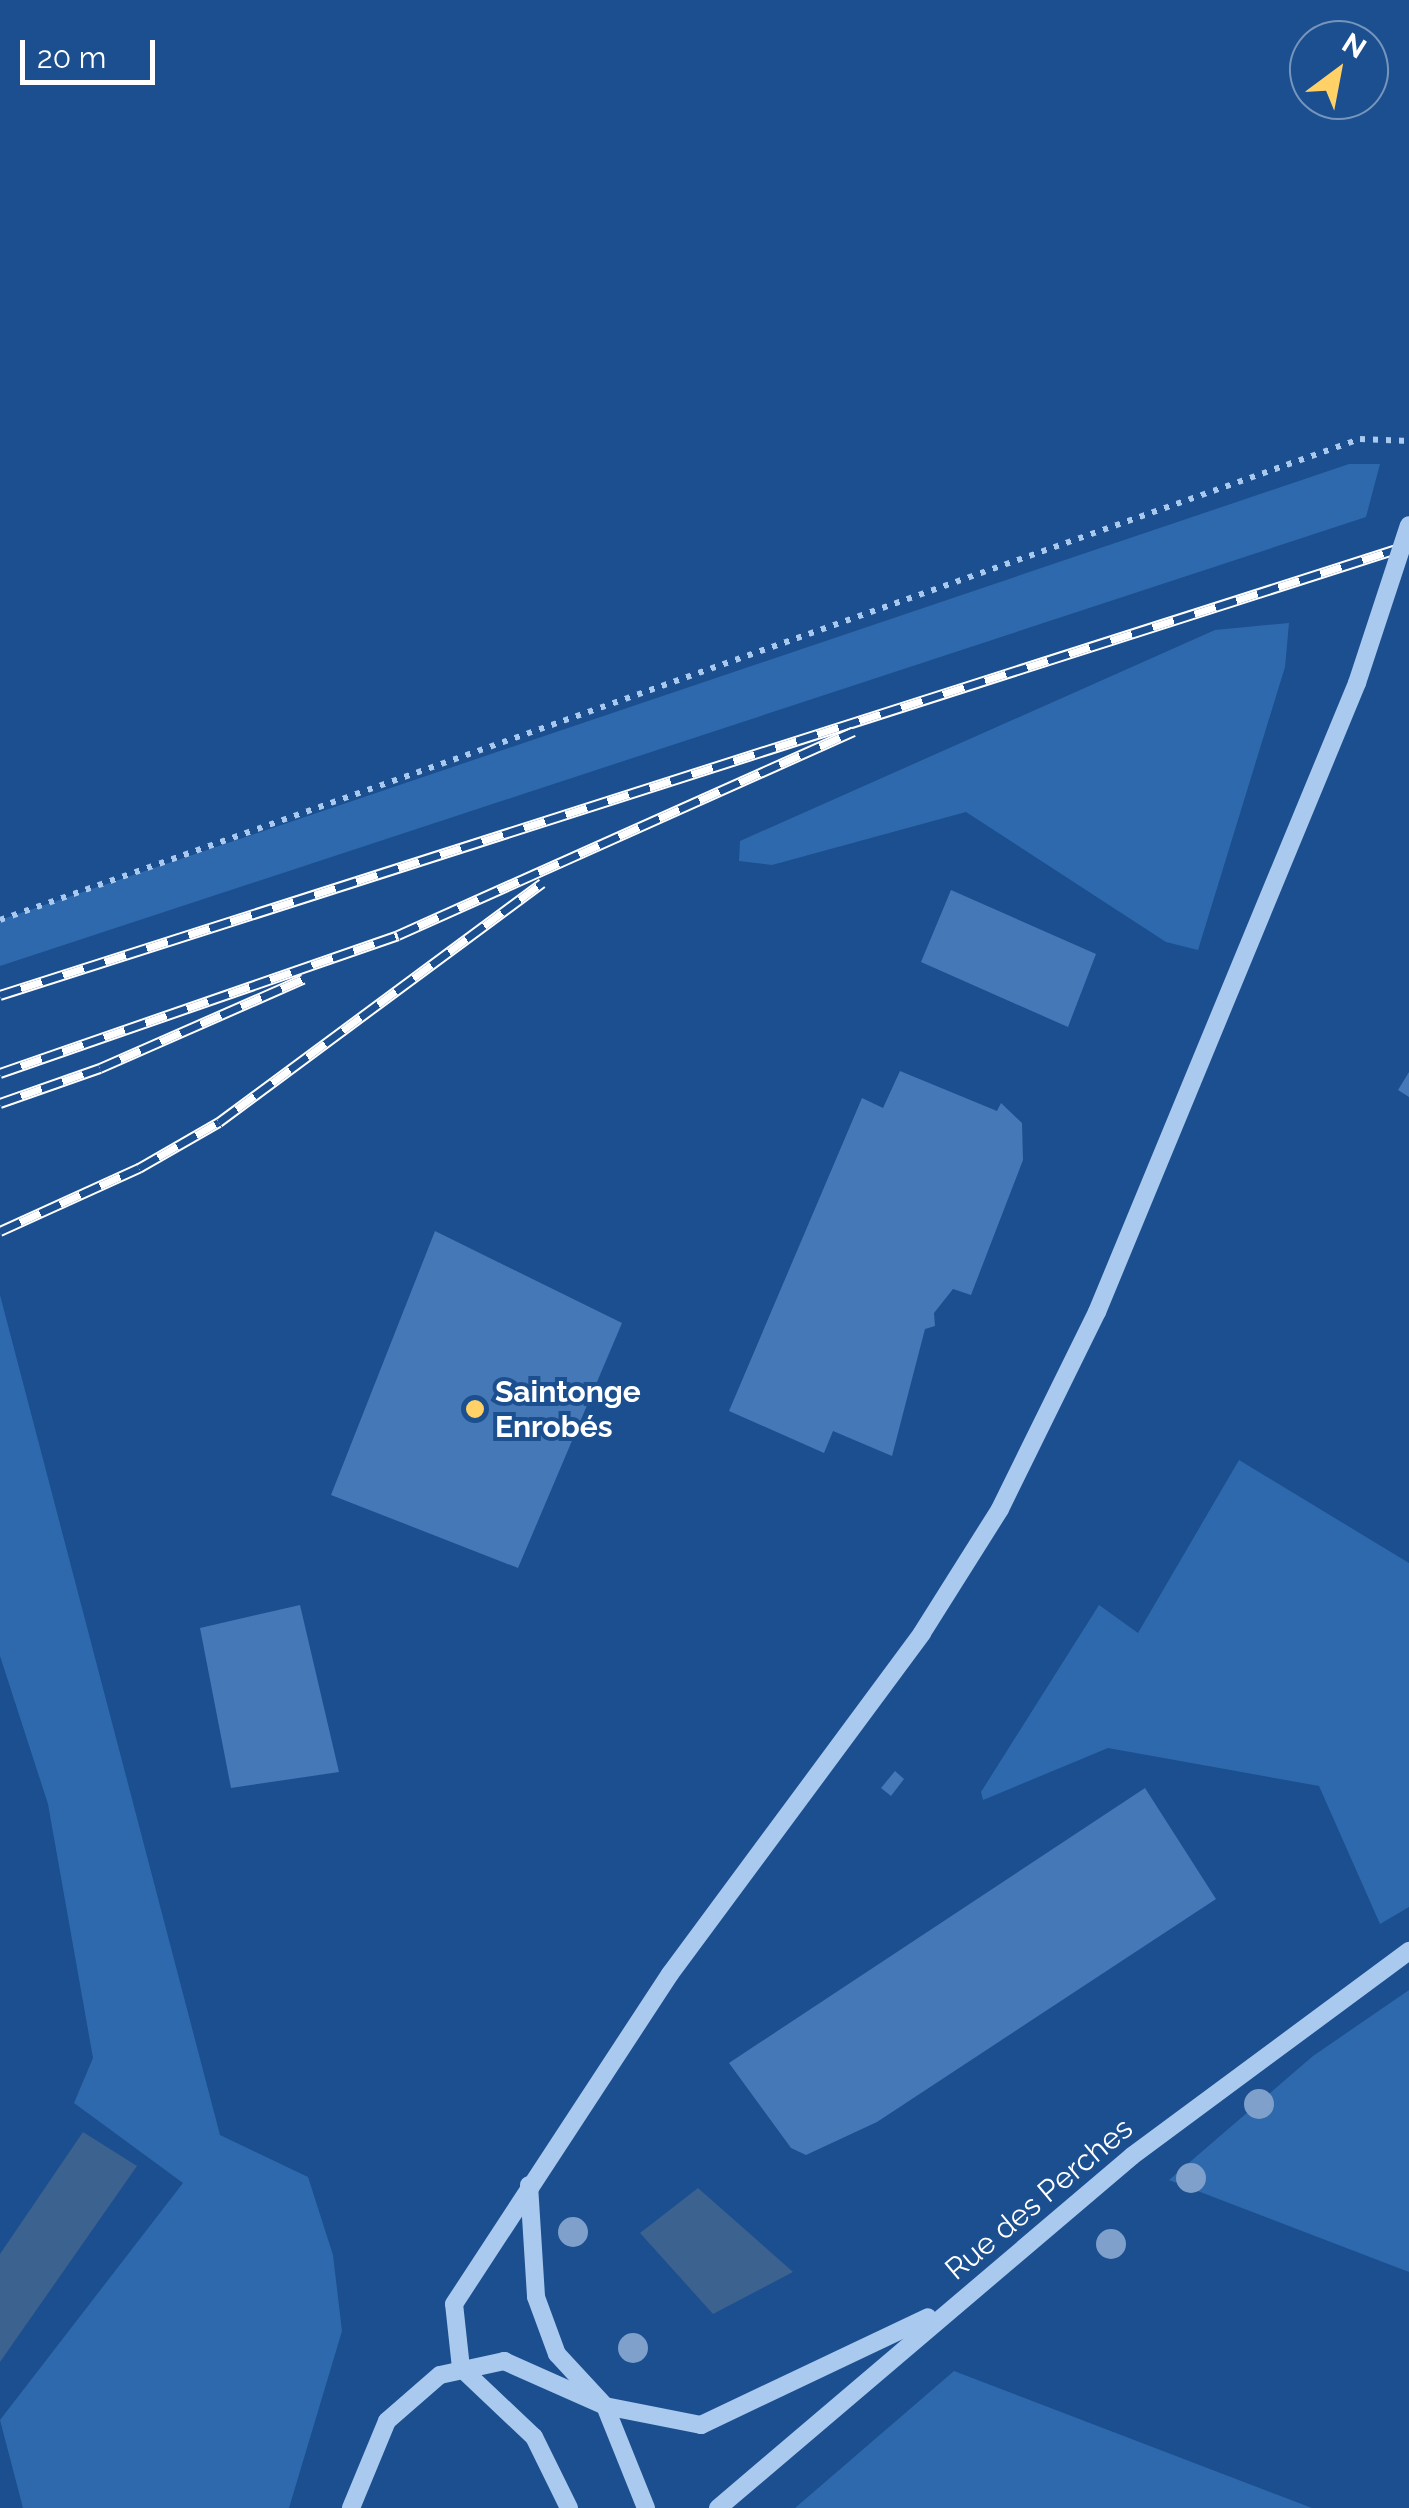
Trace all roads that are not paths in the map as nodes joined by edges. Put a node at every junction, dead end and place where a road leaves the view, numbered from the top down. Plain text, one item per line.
1 (1409, 525) edge
2 (1409, 1951) edge
3 (528, 2184) junction
4 (960, 2301) junction
5 (461, 2368) junction
6 (604, 2406) junction
7 (351, 2508) edge
8 (569, 2508) edge
9 (646, 2508) edge
10 (718, 2508) edge

1 - 3 street, bridge
2 - 4 street, Rue des Perches
3 - 5 street
3 - 6 street
4 - 6 street
4 - 10 street, Rue des Perches
5 - 6 street
5 - 7 street
5 - 8 street
6 - 9 street

